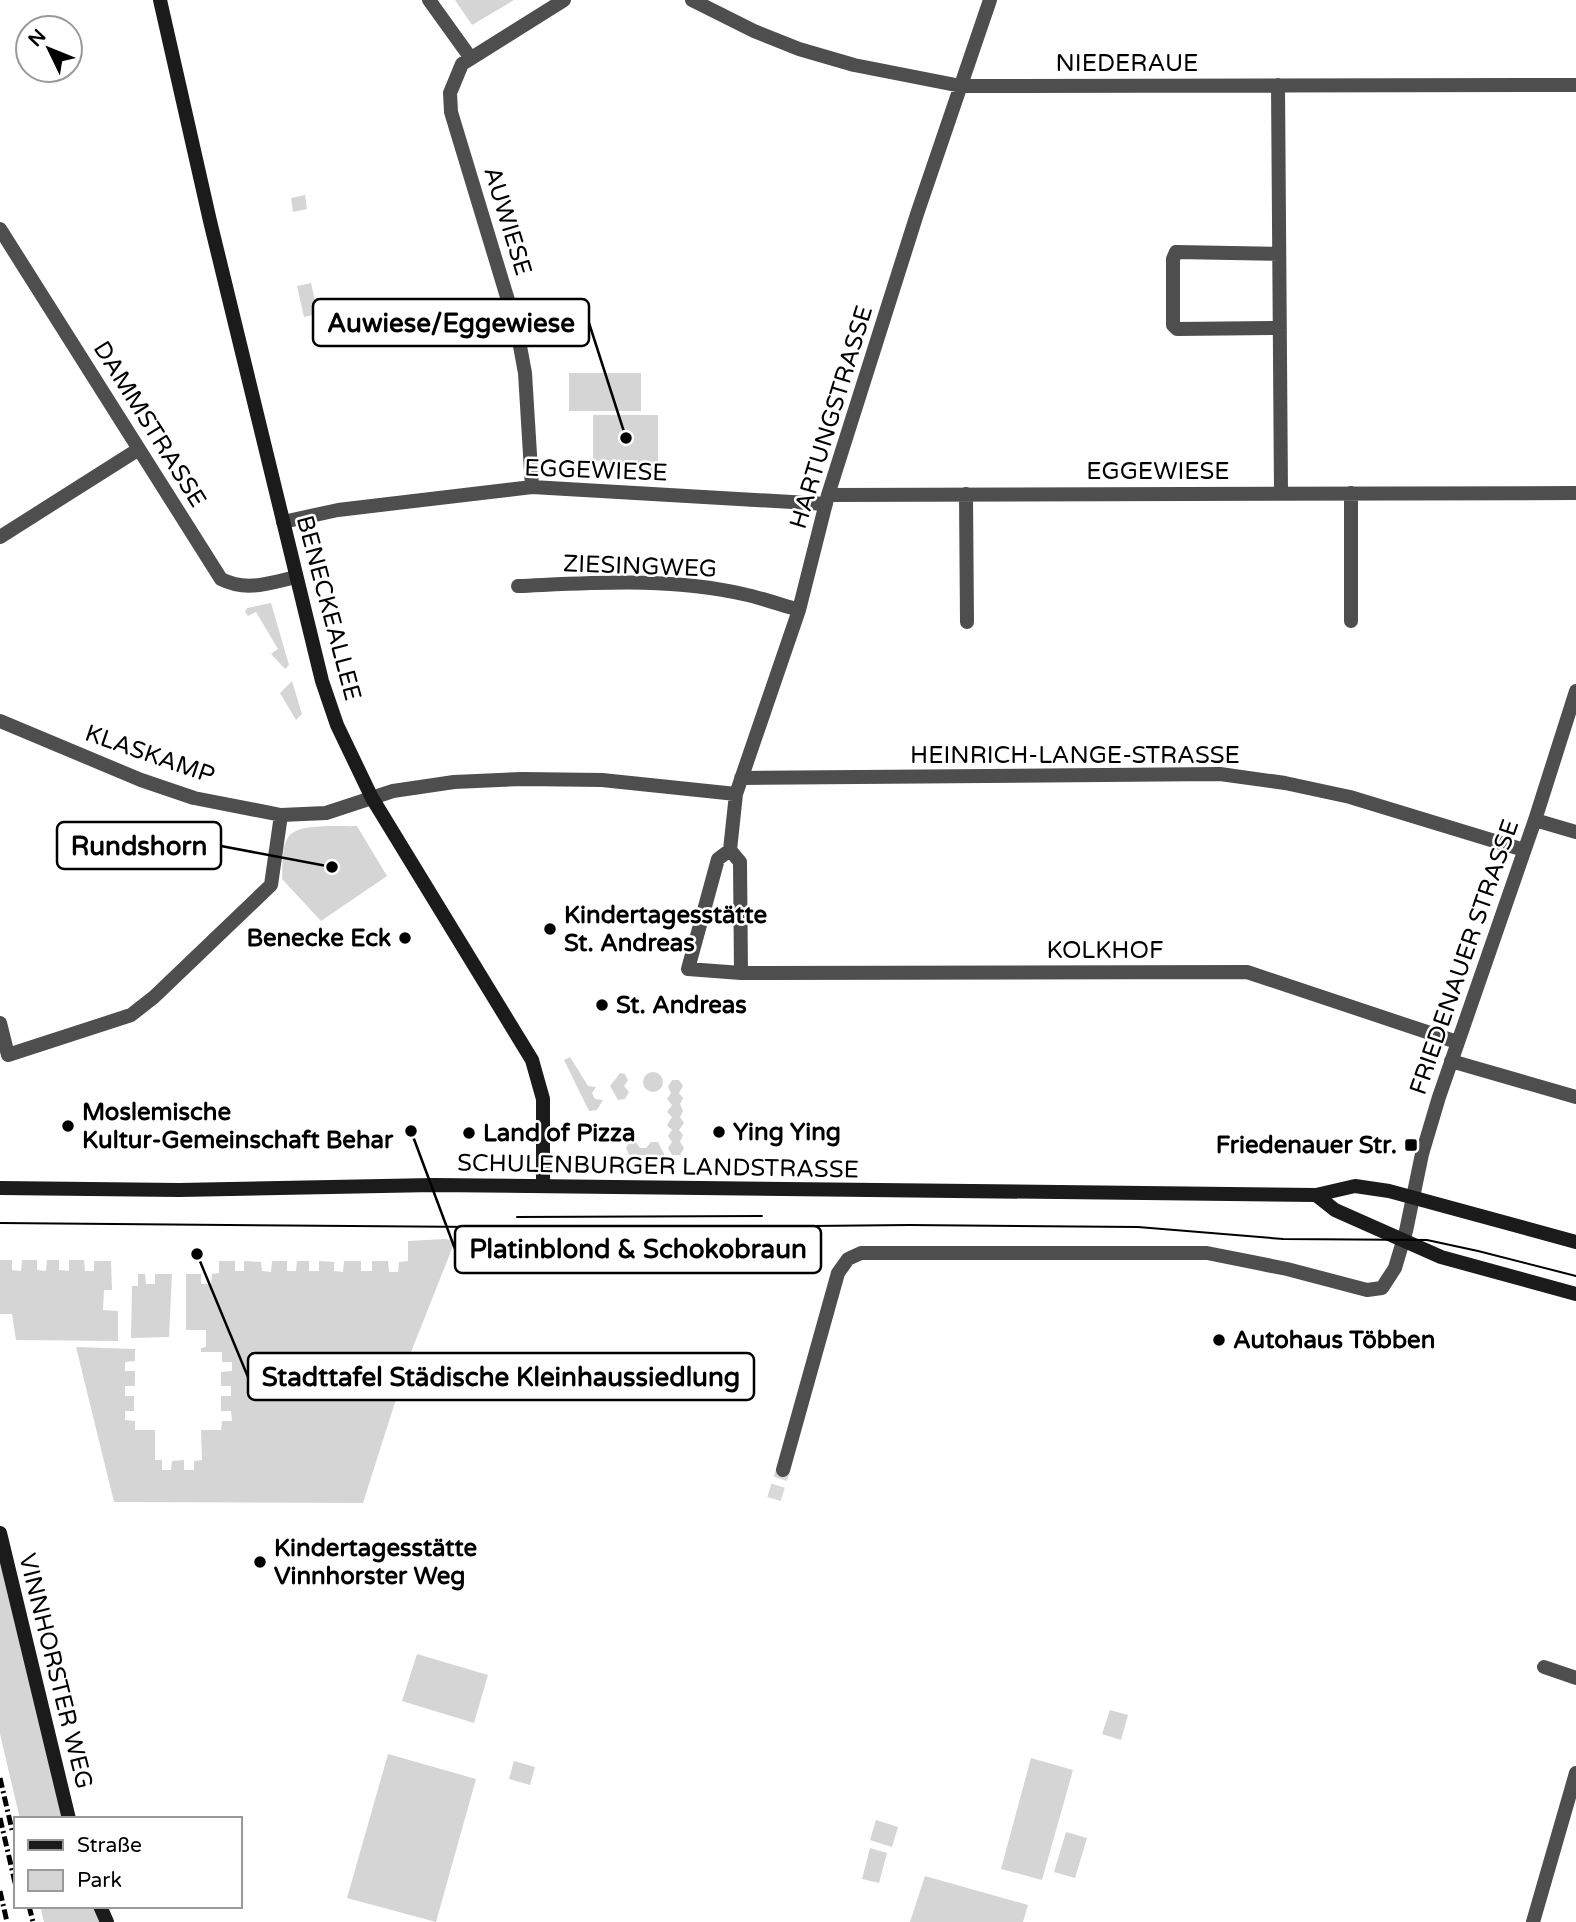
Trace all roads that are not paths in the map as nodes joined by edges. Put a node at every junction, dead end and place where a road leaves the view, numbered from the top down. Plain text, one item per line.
1 (160, 0) edge
2 (429, 0) edge
3 (564, 0) edge
4 (692, 0) edge
5 (990, 0) edge
6 (470, 57) junction
7 (1278, 85) junction
8 (1576, 85) edge
9 (961, 86) junction
10 (0, 229) edge
11 (1279, 254) junction
12 (1280, 328) junction
13 (139, 449) junction
14 (532, 487) junction
15 (1281, 493) junction
16 (1576, 493) edge
17 (966, 494) junction
18 (1351, 494) junction
19 (827, 499) junction
20 (283, 523) junction
21 (0, 537) edge
22 (296, 576) junction
23 (518, 586) dead end
24 (799, 610) junction
25 (1351, 621) dead end
26 (967, 622) dead end
27 (1576, 691) edge
28 (0, 720) edge
29 (741, 778) junction
30 (736, 794) junction
31 (372, 797) junction
32 (281, 815) junction
33 (1535, 820) junction
34 (1576, 832) edge
35 (730, 850) junction
36 (1524, 850) junction
37 (741, 973) junction
38 (0, 1023) edge
39 (1457, 1042) junction
40 (1451, 1061) junction
41 (1576, 1097) edge
42 (543, 1186) junction
43 (0, 1188) edge
44 (1316, 1195) junction
45 (1413, 1196) junction
46 (1404, 1239) junction
47 (1576, 1242) edge
48 (1576, 1294) edge
49 (783, 1470) tunnel mouth
50 (0, 1533) edge
51 (1544, 1667) dead end
52 (1576, 1678) edge
53 (1576, 1773) edge
54 (69, 1817) edge
55 (1533, 1922) edge

1 - 20 main road, BENECKEALLEE
2 - 6 street
3 - 6 street, AUWIESE
4 - 9 street, NIEDERAUE
5 - 9 street, HARTUNGSTRASSE
6 - 14 street, AUWIESE
7 - 8 street, NIEDERAUE
7 - 9 street, NIEDERAUE
7 - 11 street
9 - 19 street, HARTUNGSTRASSE
10 - 13 street, DAMMSTRASSE
11 - 12 street
11 - 12 street
12 - 15 street
13 - 21 street
13 - 22 street, DAMMSTRASSE
14 - 19 street, EGGEWIESE
14 - 20 street, EGGEWIESE
15 - 17 street, EGGEWIESE
15 - 18 street, EGGEWIESE
16 - 18 street, EGGEWIESE
17 - 19 street, EGGEWIESE
17 - 26 street
18 - 25 street
19 - 24 street, HARTUNGSTRASSE
20 - 22 main road, BENECKEALLEE
22 - 31 main road, BENECKEALLEE
23 - 24 street, ZIESINGWEG
24 - 29 street, HARTUNGSTRASSE
27 - 33 street, FRIEDENAUER STRASSE
28 - 32 street, KLASKAMP
29 - 30 street, HARTUNGSTRASSE
29 - 36 street, HEINRICH-LANGE-STRASSE
30 - 31 street, KLASKAMP
30 - 35 street, HARTUNGSTRASSE
31 - 32 street, KLASKAMP
31 - 42 main road, BENECKEALLEE
32 - 38 street
33 - 34 street
33 - 36 street, FRIEDENAUER STRASSE
35 - 37 street
35 - 37 street, HARTUNGSTRASSE
36 - 39 street, FRIEDENAUER STRASSE
37 - 39 street, KOLKHOF
39 - 40 street, FRIEDENAUER STRASSE
40 - 41 street
40 - 45 street, FRIEDENAUER STRASSE
42 - 43 main road, SCHULENBURGER LANDSTRASSE
42 - 44 main road, SCHULENBURGER LANDSTRASSE
44 - 45 main road, SCHULENBURGER LANDSTRASSE
44 - 46 main road
45 - 46 street, FRIEDENAUER STRASSE
45 - 47 main road, SCHULENBURGER LANDSTRASSE
46 - 48 main road
46 - 49 street
50 - 54 main road, VINNHORSTER WEG
51 - 52 street
53 - 55 street

